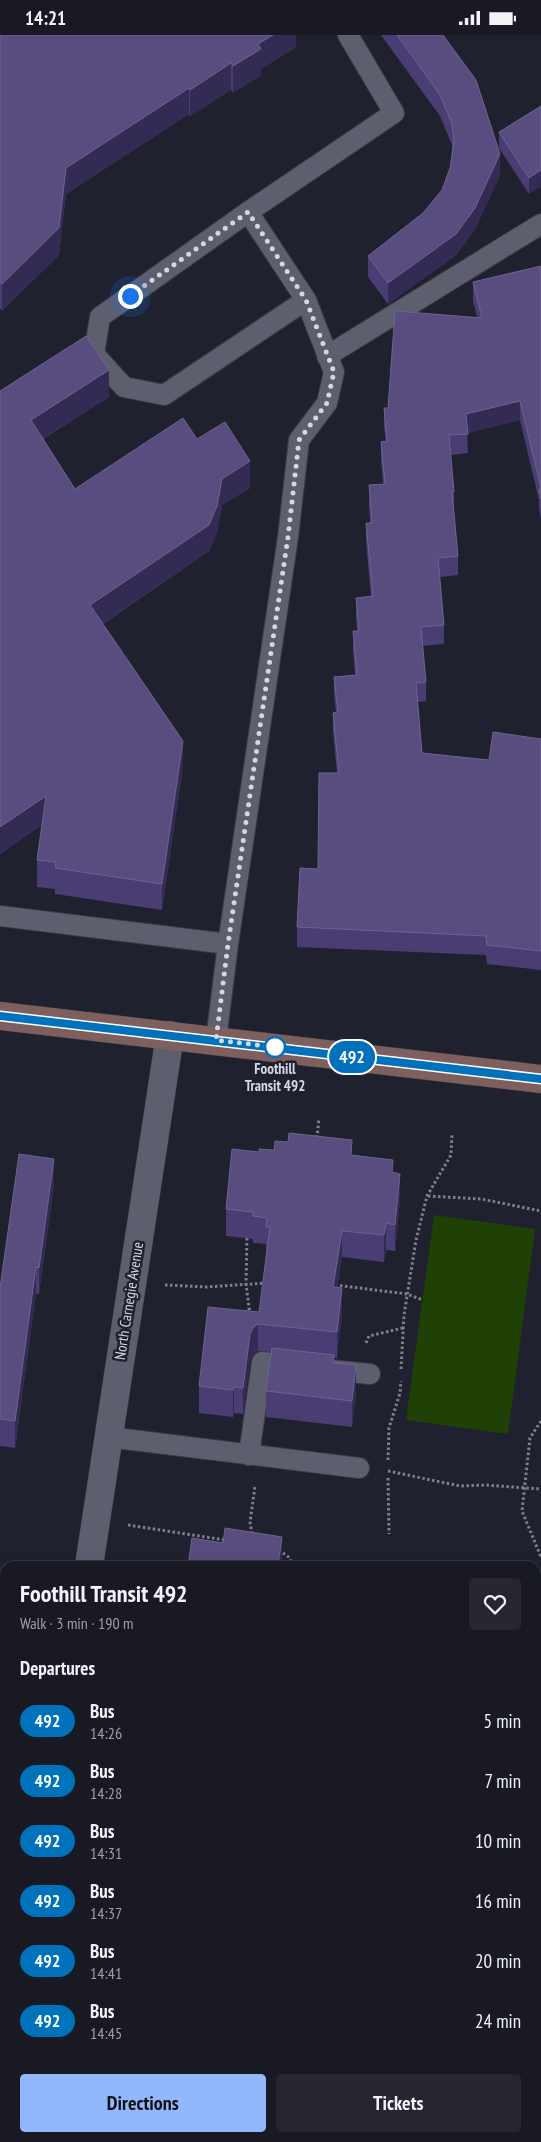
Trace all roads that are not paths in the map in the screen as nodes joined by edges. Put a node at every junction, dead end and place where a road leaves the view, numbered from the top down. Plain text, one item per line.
1 (348, 35) edge
2 (248, 212) junction
3 (541, 224) edge
4 (306, 300) junction
5 (327, 356) junction
6 (0, 917) edge
7 (228, 944) junction
8 (0, 1017) edge
9 (170, 1035) junction
10 (216, 1040) junction
11 (541, 1079) edge
12 (370, 1375) dead end
13 (108, 1437) junction
14 (254, 1455) junction
15 (359, 1468) dead end
16 (90, 1561) edge

1 - 2 lane
2 - 4 lane
2 - 4 lane
3 - 5 lane
4 - 5 lane
5 - 7 lane
6 - 7 lane
7 - 10 lane
8 - 9 main road
9 - 10 main road
9 - 13 street, North Carnegie Avenue
10 - 11 main road
12 - 14 lane
13 - 14 lane
13 - 16 street, North Carnegie Avenue
14 - 15 lane

